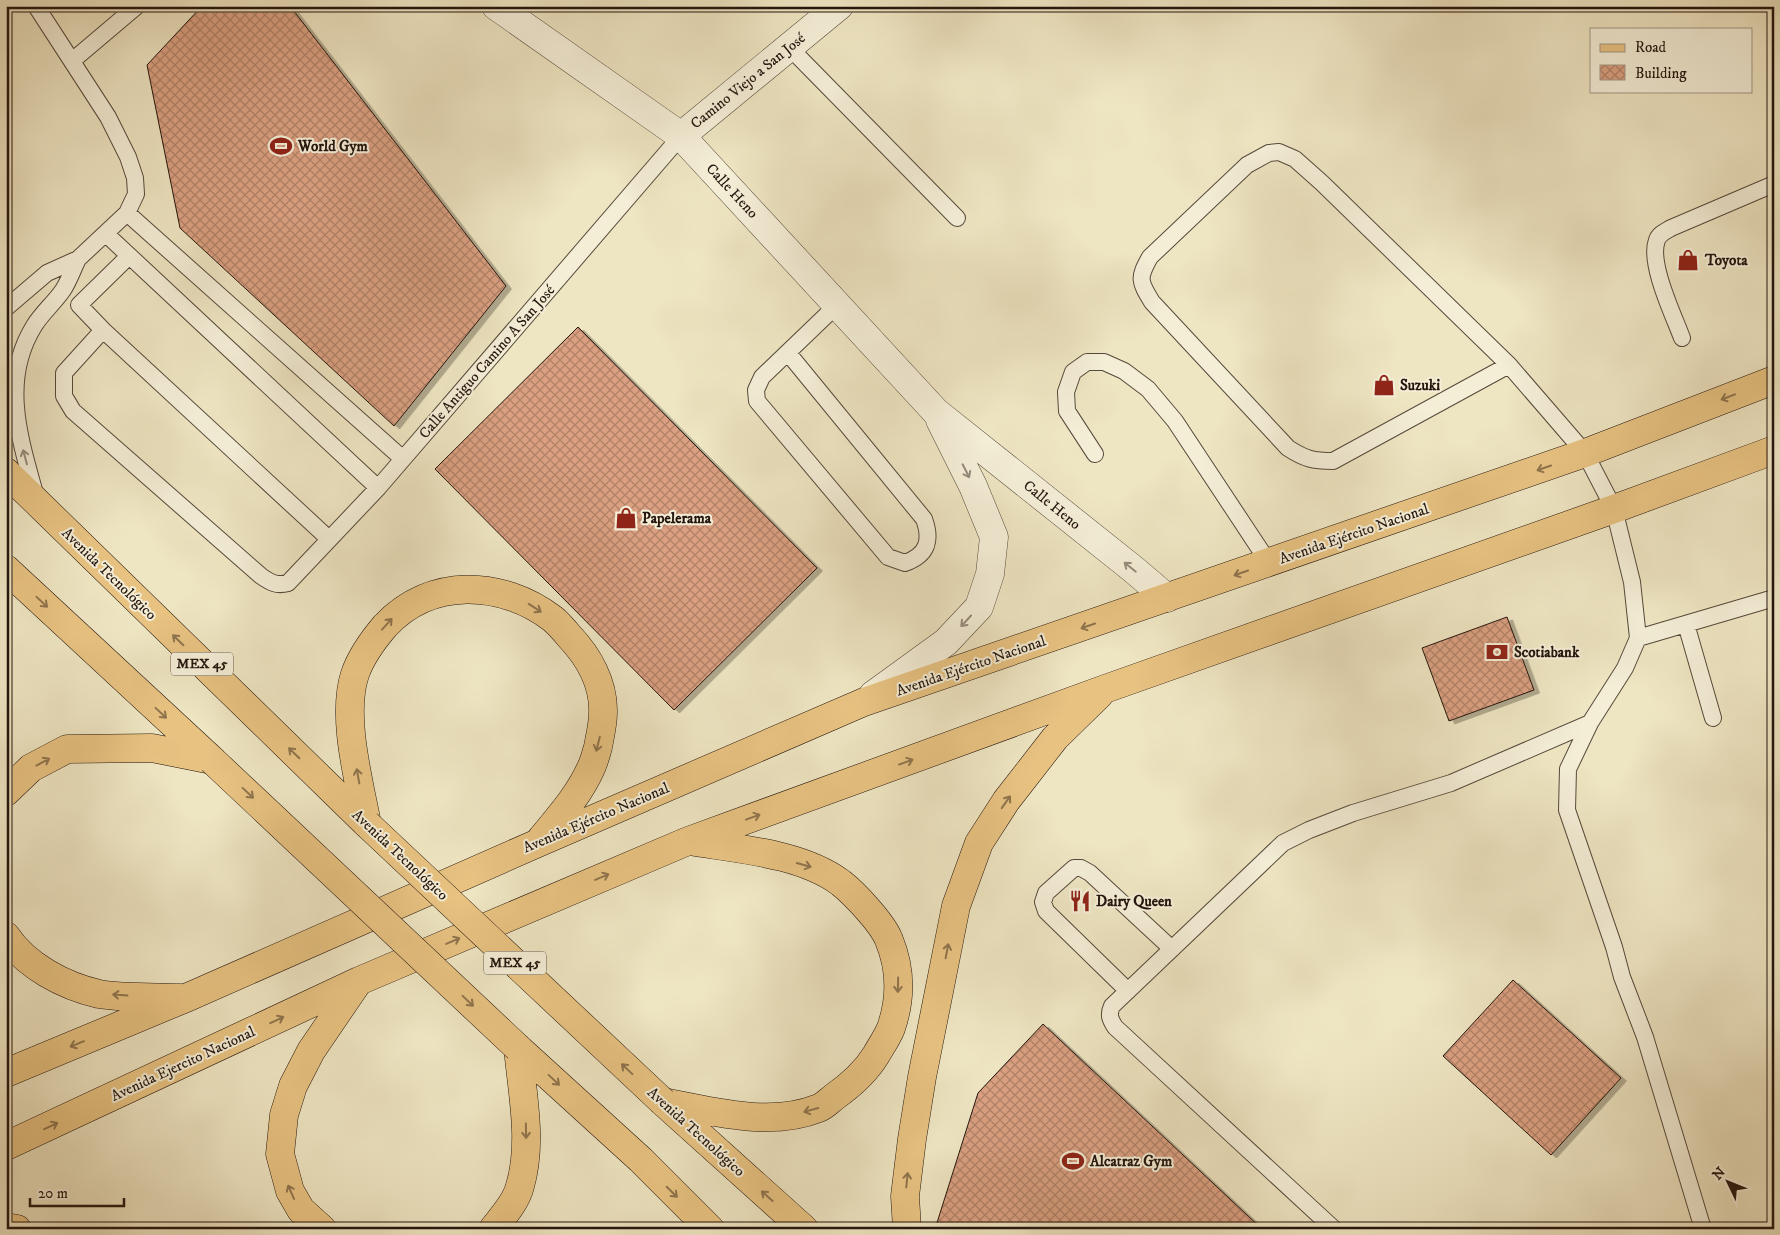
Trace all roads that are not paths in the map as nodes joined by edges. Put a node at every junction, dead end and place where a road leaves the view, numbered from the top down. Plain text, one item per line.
1 (36, 6) edge
2 (137, 6) edge
3 (496, 6) edge
4 (839, 6) edge
5 (789, 47) junction
6 (72, 61) junction
7 (681, 136) junction
8 (1774, 184) edge
9 (127, 213) junction
10 (956, 218) dead end
11 (106, 234) junction
12 (130, 256) junction
13 (78, 259) junction
14 (47, 273) junction
15 (64, 290) junction
16 (79, 305) junction
17 (837, 305) junction
18 (6, 308) edge
19 (103, 330) junction
20 (1682, 338) dead end
21 (788, 353) junction
22 (1509, 365) junction
23 (1774, 380) edge
24 (936, 412) junction
25 (1774, 450) edge
26 (1585, 453) junction
27 (1095, 454) dead end
28 (403, 459) junction
29 (6, 472) edge
30 (6, 487) edge
31 (378, 488) junction
32 (37, 504) junction
33 (1614, 509) junction
34 (330, 539) junction
35 (1269, 563) junction
36 (6, 569) edge
37 (1167, 598) junction
38 (1774, 598) edge
39 (1686, 624) junction
40 (1638, 638) junction
41 (1104, 689) junction
42 (864, 702) junction
43 (1713, 718) dead end
44 (1590, 724) junction
45 (212, 760) junction
46 (6, 792) edge
47 (366, 824) junction
48 (688, 841) junction
49 (538, 843) junction
50 (6, 936) edge
51 (1172, 949) junction
52 (359, 981) junction
53 (1128, 991) junction
54 (186, 998) junction
55 (518, 1048) junction
56 (6, 1073) edge
57 (663, 1102) junction
58 (6, 1146) edge
59 (6, 1227) edge
60 (17, 1229) edge
61 (322, 1229) edge
62 (493, 1229) edge
63 (710, 1229) edge
64 (804, 1229) edge
65 (907, 1229) edge
66 (1334, 1229) edge
67 (1702, 1229) edge

1 - 6 lane
2 - 6 lane
3 - 7 street, Calle Heno
4 - 5 street, Camino Viejo a San José
5 - 7 street, Camino Viejo a San José
5 - 10 lane
6 - 9 lane
7 - 17 street, Calle Heno
7 - 28 lane, Calle Antiguo Camino A San José
8 - 20 lane
9 - 11 lane
9 - 28 lane
11 - 12 lane
11 - 13 lane
12 - 16 lane
12 - 31 lane
13 - 14 lane
13 - 15 lane
14 - 15 lane
14 - 18 lane
15 - 16 lane
32 -> 15 lane
16 - 19 lane
17 - 21 lane
17 - 24 street, Calle Heno
19 - 34 lane
19 - 34 lane, Calle Antiguo Camino A San José
21 - 21 lane
22 - 22 lane
22 - 26 lane
23 -> 26 main road, Avenida Ejército Nacional
37 -> 24 street, Calle Heno
24 -> 42 street, Calle Heno
25 - 33 main road
26 - 33 lane
26 -> 35 main road, Avenida Ejército Nacional
27 - 35 lane
28 - 31 lane, Calle Antiguo Camino A San José
29 - 32 main road, Avenida Tecnológico / MEX 45
30 - 32 lane
31 - 34 lane, Calle Antiguo Camino A San José
47 -> 32 main road, Avenida Tecnológico / MEX 45
33 - 40 lane
33 - 41 main road
35 -> 37 main road, Avenida Ejército Nacional
36 -> 45 main road
37 -> 42 main road, Avenida Ejército Nacional
38 - 39 lane
39 - 40 lane
39 - 43 lane
40 - 44 lane
48 -> 41 main road
65 -> 41 main road
42 - 49 main road, Avenida Ejército Nacional
44 - 51 lane
44 - 67 lane
46 -> 45 main road
45 -> 55 main road, bridge
47 -> 49 main road
57 -> 47 main road, Avenida Tecnológico / MEX 45, bridge
52 -> 48 main road
48 -> 57 main road
49 - 54 main road, Avenida Ejército Nacional
54 -> 50 main road
51 - 53 lane
51 - 53 lane
58 -> 52 main road, Avenida Ejercito Nacional
61 -> 52 main road
53 - 66 lane
54 -> 56 main road
55 -> 62 main road
55 -> 63 main road
64 -> 57 main road, Avenida Tecnológico / MEX 45
59 - 60 main road

